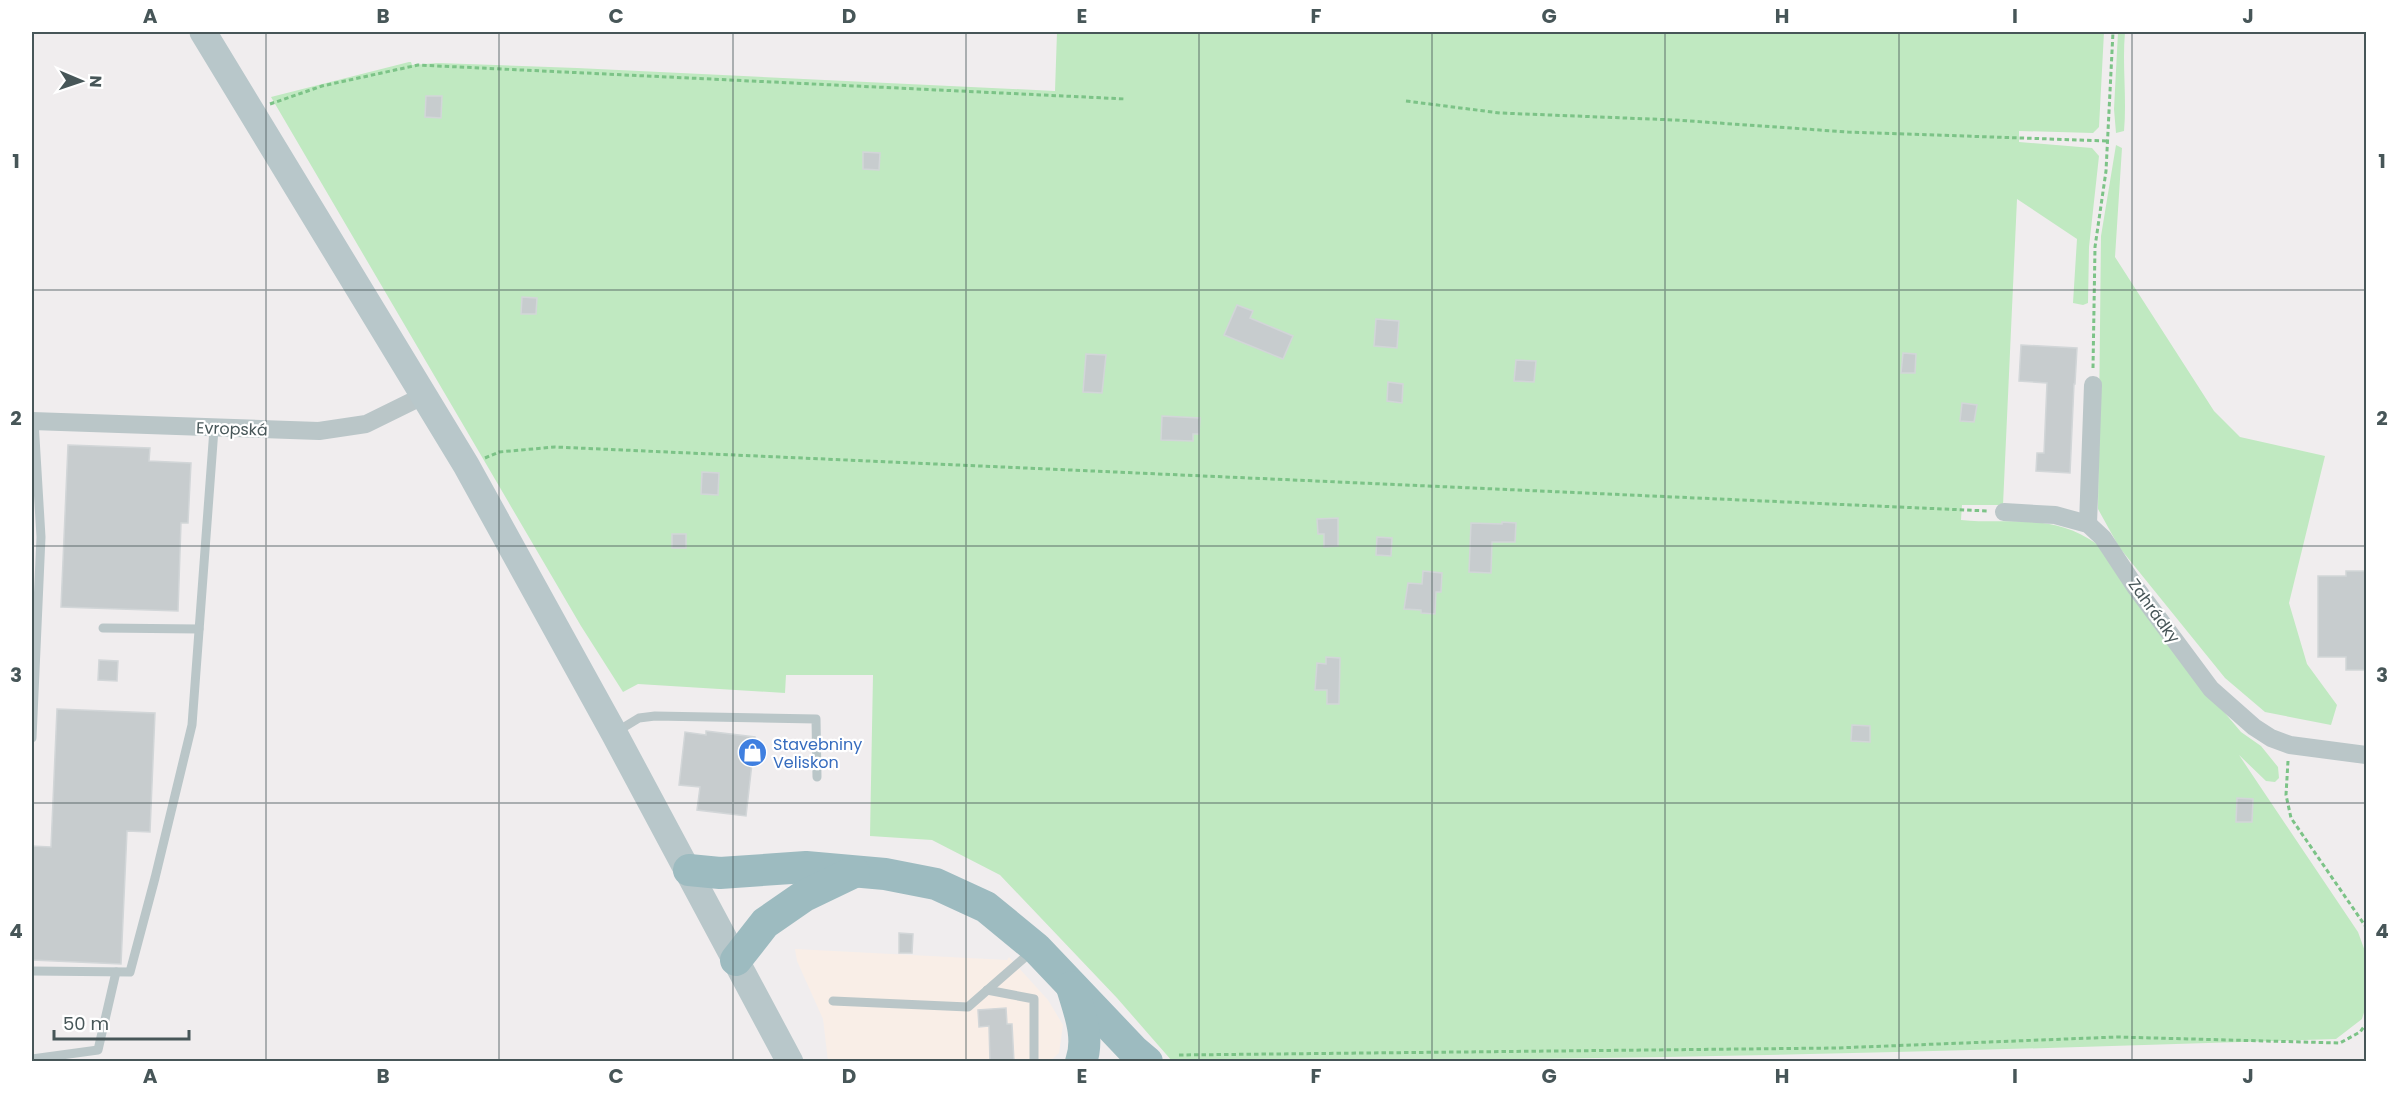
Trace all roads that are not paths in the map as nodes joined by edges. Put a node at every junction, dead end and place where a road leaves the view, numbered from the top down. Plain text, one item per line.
1 (203, 32) edge
2 (2093, 385) road end
3 (425, 395) junction
4 (33, 421) edge
5 (214, 429) junction
6 (2004, 512) road end
7 (2088, 524) junction
8 (36, 537) edge
9 (104, 628) dead end
10 (199, 629) junction
11 (614, 733) junction
12 (32, 738) edge
13 (2367, 755) edge
14 (817, 777) dead end
15 (689, 870) junction
16 (854, 872) junction
17 (1036, 948) junction
18 (736, 960) junction
19 (32, 971) edge
20 (116, 972) junction
21 (1072, 986) junction
22 (987, 990) junction
23 (833, 1001) dead end
24 (32, 1059) edge
25 (790, 1062) edge
26 (1034, 1062) edge
27 (1081, 1062) edge
28 (1147, 1062) edge

1 - 3 main road
2 - 7 street
3 - 5 street, Evropská
3 - 11 main road
4 - 5 street, Evropská
4 - 8 lane
5 - 10 lane
6 - 7 street
7 - 13 street, Zahrádky
8 - 12 lane
9 - 10 lane
10 - 20 lane
11 - 14 lane
11 - 15 main road
15 - 16 highway
15 - 18 main road
16 - 17 highway
16 - 18 highway
17 - 21 highway
17 - 22 lane
18 - 25 main road
19 - 20 lane
20 - 24 lane
21 - 27 highway
21 - 28 highway
22 - 23 lane
22 - 26 lane

